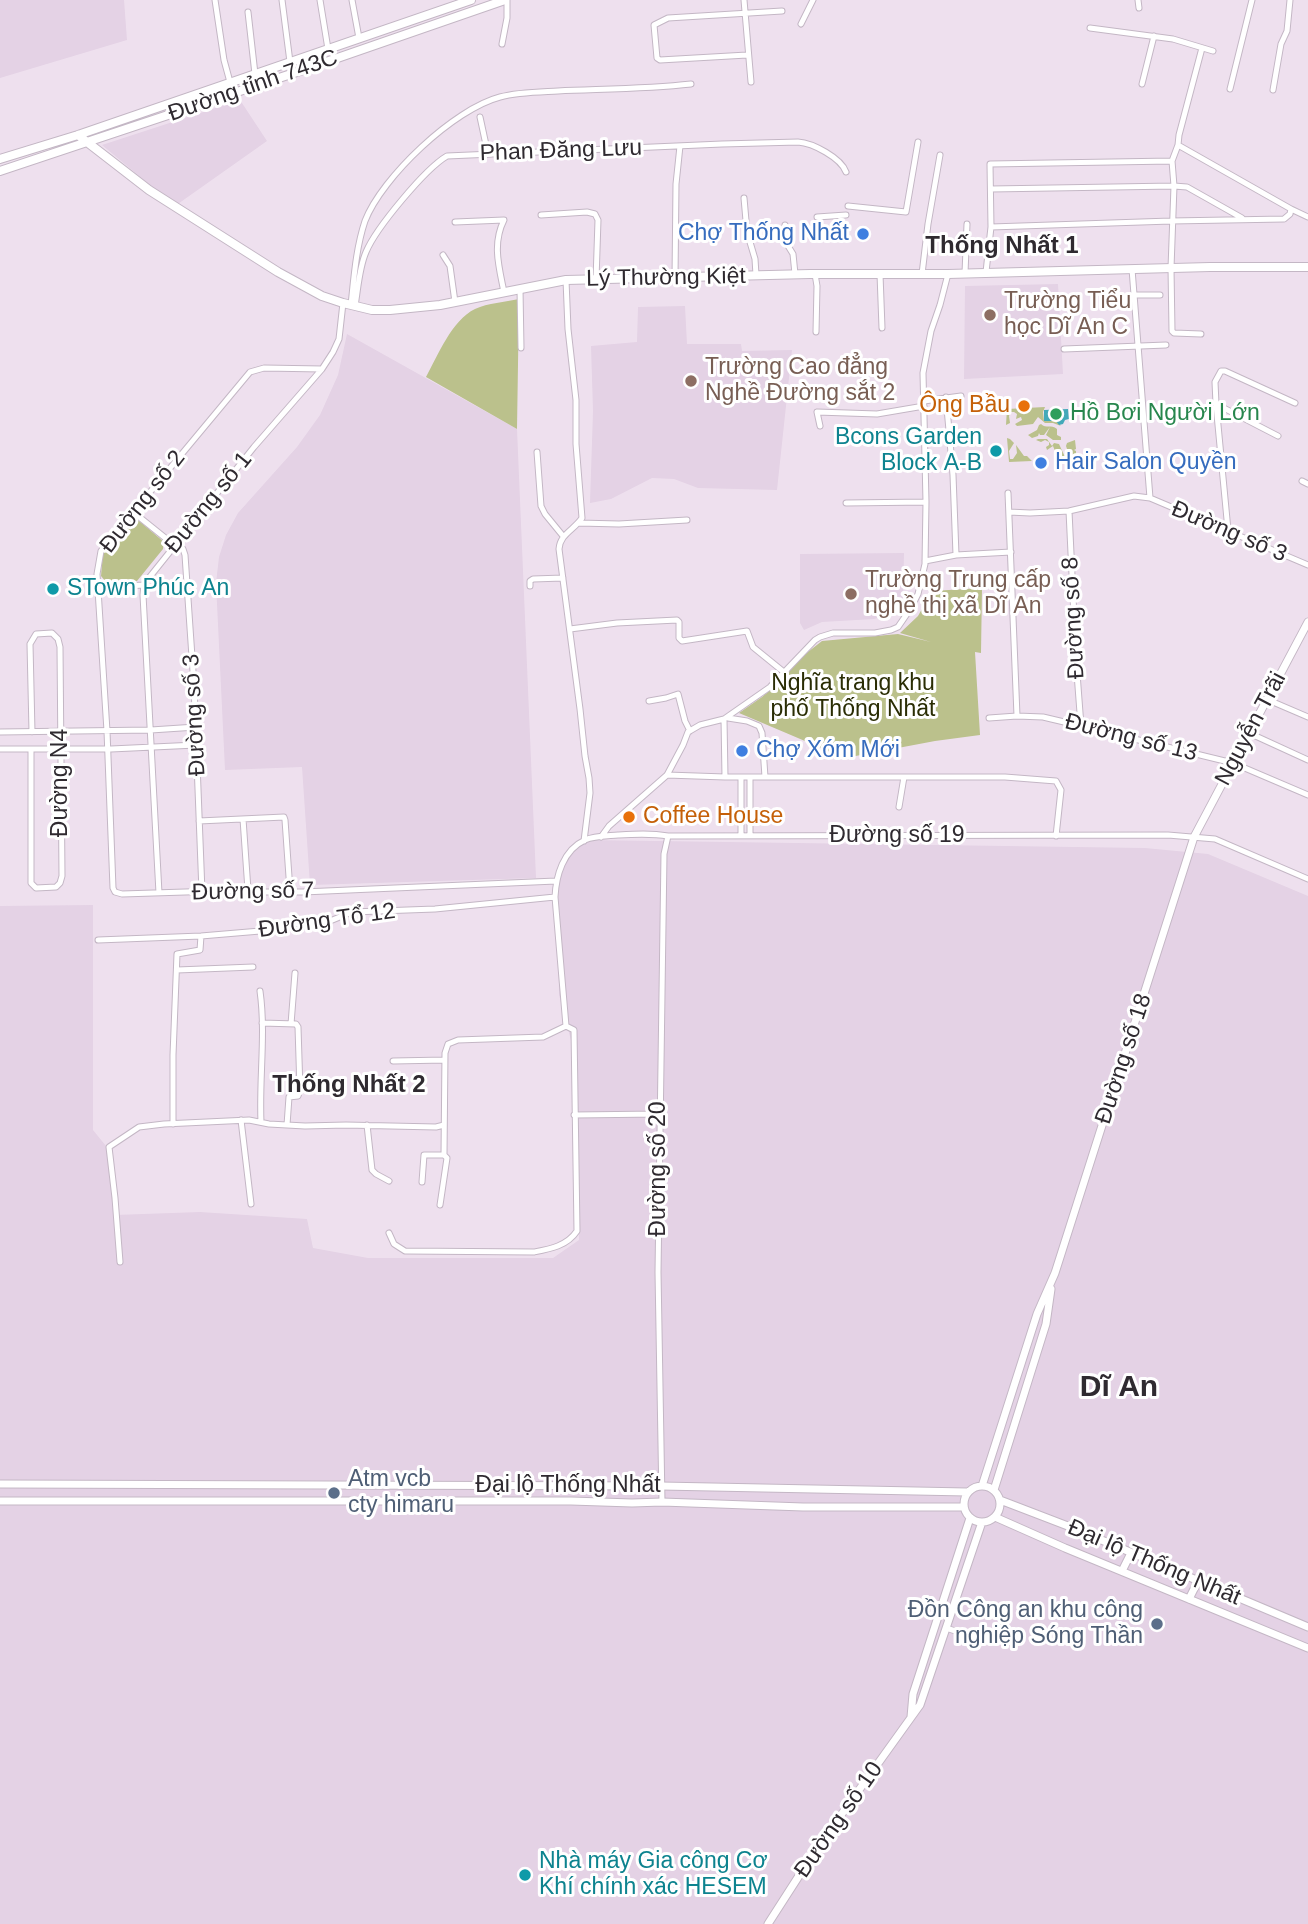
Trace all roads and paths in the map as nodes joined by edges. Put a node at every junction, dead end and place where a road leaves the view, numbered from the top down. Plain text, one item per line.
1 (215, 0) edge
2 (282, 0) edge
3 (320, 0) edge
4 (352, 0) edge
5 (471, 0) edge
6 (506, 0) edge
7 (744, 0) edge
8 (813, 0) edge
9 (1138, 0) edge
10 (1252, 0) edge
11 (1290, 0) edge
12 (1139, 8) dead end
13 (782, 11) dead end
14 (248, 12) dead end
15 (744, 14) junction
16 (801, 24) dead end
17 (1090, 28) dead end
18 (1154, 36) junction
19 (359, 38) junction
20 (502, 44) dead end
21 (1202, 48) junction
22 (328, 49) junction
23 (1213, 51) dead end
24 (747, 55) junction
25 (290, 62) junction
26 (255, 74) junction
27 (230, 82) junction
28 (751, 82) dead end
29 (691, 84) dead end
30 (1142, 84) dead end
31 (1230, 89) dead end
32 (1273, 90) dead end
33 (480, 117) dead end
34 (78, 135) junction
35 (88, 142) junction
36 (918, 142) dead end
37 (1178, 145) junction
38 (680, 146) junction
39 (488, 154) junction
40 (940, 155) dead end
41 (0, 159) edge
42 (1172, 161) junction
43 (0, 170) edge
44 (846, 172) dead end
45 (1174, 186) junction
46 (991, 189) junction
47 (744, 198) dead end
48 (848, 206) dead end
49 (1291, 209) junction
50 (541, 215) dead end
51 (846, 215) dead end
52 (817, 217) dead end
53 (1308, 217) edge
54 (1245, 219) junction
55 (1171, 221) junction
56 (455, 222) dead end
57 (967, 224) dead end
58 (785, 225) dead end
59 (991, 227) junction
60 (443, 255) dead end
61 (1308, 267) edge
62 (1171, 268) junction
63 (1132, 269) junction
64 (986, 272) junction
65 (965, 273) junction
66 (795, 274) junction
67 (815, 274) junction
68 (880, 274) junction
69 (922, 274) junction
70 (948, 274) junction
71 (756, 275) junction
72 (675, 278) junction
73 (566, 280) junction
74 (596, 280) junction
75 (520, 289) junction
76 (504, 292) junction
77 (1133, 295) junction
78 (1160, 295) dead end
79 (455, 302) junction
80 (350, 305) junction
81 (882, 328) dead end
82 (816, 332) dead end
83 (1201, 334) dead end
84 (1137, 345) junction
85 (1166, 345) dead end
86 (521, 348) dead end
87 (1064, 349) dead end
88 (322, 369) junction
89 (961, 396) dead end
90 (946, 397) junction
91 (1295, 402) dead end
92 (924, 404) junction
93 (1216, 404) junction
94 (820, 426) dead end
95 (1278, 436) dead end
96 (537, 452) dead end
97 (1008, 493) dead end
98 (1150, 499) junction
99 (926, 502) junction
100 (846, 503) dead end
101 (1069, 511) junction
102 (133, 512) junction
103 (1009, 512) junction
104 (687, 520) dead end
105 (579, 523) junction
106 (1228, 530) junction
107 (562, 536) junction
108 (174, 545) junction
109 (1010, 552) junction
110 (957, 555) junction
111 (925, 561) junction
112 (1308, 565) edge
113 (563, 578) junction
114 (144, 585) junction
115 (530, 586) dead end
116 (98, 588) junction
117 (1308, 622) edge
118 (570, 629) junction
119 (1299, 637) junction
120 (1308, 641) edge
121 (785, 673) junction
122 (1266, 699) junction
123 (649, 701) dead end
124 (1017, 716) junction
125 (1308, 717) edge
126 (725, 718) junction
127 (989, 718) dead end
128 (1081, 726) junction
129 (196, 727) junction
130 (151, 730) junction
131 (107, 731) junction
132 (690, 731) junction
133 (0, 732) edge
134 (32, 732) junction
135 (61, 732) junction
136 (1249, 733) junction
137 (197, 746) junction
138 (107, 748) junction
139 (152, 748) junction
140 (0, 749) edge
141 (31, 749) junction
142 (62, 749) junction
143 (1308, 760) edge
144 (1233, 763) junction
145 (667, 775) junction
146 (725, 777) junction
147 (741, 777) junction
148 (750, 777) junction
149 (765, 777) junction
150 (904, 777) junction
151 (1308, 795) edge
152 (899, 807) dead end
153 (243, 819) junction
154 (200, 821) junction
155 (741, 835) junction
156 (750, 835) junction
157 (668, 836) junction
158 (1056, 836) junction
159 (1194, 836) junction
160 (601, 837) junction
161 (584, 841) junction
162 (1308, 879) edge
163 (556, 881) junction
164 (248, 890) junction
165 (290, 891) junction
166 (202, 892) junction
167 (117, 893) joint
168 (159, 893) junction
169 (555, 897) junction
170 (201, 936) junction
171 (98, 940) dead end
172 (253, 967) dead end
173 (177, 970) junction
174 (295, 972) dead end
175 (260, 990) dead end
176 (262, 1023) junction
177 (291, 1024) junction
178 (566, 1026) junction
179 (445, 1060) junction
180 (393, 1061) dead end
181 (659, 1114) junction
182 (574, 1115) junction
183 (241, 1120) junction
184 (261, 1122) junction
185 (173, 1124) junction
186 (287, 1125) junction
187 (367, 1125) junction
188 (444, 1125) junction
189 (444, 1155) junction
190 (389, 1181) dead end
191 (422, 1182) dead end
192 (251, 1204) dead end
193 (440, 1205) dead end
194 (389, 1233) dead end
195 (120, 1262) dead end
196 (1052, 1282) junction
197 (1010, 1398) junction
198 (1021, 1402) junction
199 (0, 1483) edge
200 (47, 1484) junction
201 (544, 1486) junction
202 (661, 1486) junction
203 (982, 1486) junction
204 (993, 1490) junction
205 (967, 1492) junction
206 (1000, 1500) junction
207 (0, 1501) edge
208 (45, 1501) junction
209 (544, 1501) junction
210 (662, 1502) junction
211 (964, 1507) junction
212 (995, 1517) junction
213 (970, 1518) junction
214 (982, 1522) junction
215 (1131, 1553) junction
216 (1122, 1571) junction
217 (1198, 1581) junction
218 (1189, 1599) junction
219 (1308, 1627) edge
220 (946, 1628) junction
221 (974, 1637) dead end
222 (1308, 1648) edge
223 (911, 1718) junction
224 (768, 1924) edge

1 - 27 street
2 - 25 street
3 - 22 street
4 - 19 street
5 - 19 main road, Đường tỉnh 743C
6 - 20 street
6 - 35 main road, Đường tỉnh 743C
7 - 15 street
8 - 16 street
9 - 12 street
10 - 31 street
11 - 32 street
13 - 15 street
14 - 26 street
15 - 24 street
15 - 24 street
17 - 18 street
18 - 21 street
18 - 30 street
19 - 22 main road, Đường tỉnh 743C
21 - 23 street
21 - 37 street
22 - 25 main road, Đường tỉnh 743C
24 - 28 street
25 - 26 main road, Đường tỉnh 743C
26 - 27 main road, Đường tỉnh 743C
27 - 34 main road, Đường tỉnh 743C
29 - 80 street
33 - 39 street
34 - 35 main road, Lý Thường Kiệt
34 - 41 main road, Đường tỉnh 743C
35 - 43 main road, Đường tỉnh 743C
35 - 80 main road, Lý Thường Kiệt
36 - 48 street
37 - 42 street
37 - 49 street
38 - 39 street, Phan Đăng Lưu
38 - 44 street, Phan Đăng Lưu
38 - 72 street
39 - 80 street, Phan Đăng Lưu
40 - 69 street
42 - 45 street
42 - 46 street
45 - 46 street
45 - 54 street
45 - 55 street
46 - 59 street
47 - 71 street
49 - 53 street
49 - 54 street
50 - 74 street
51 - 52 street
54 - 55 street
55 - 59 street
55 - 62 street
56 - 76 street
57 - 65 street
58 - 66 street
59 - 64 street
60 - 79 street
61 - 62 main road, Lý Thường Kiệt
62 - 63 main road, Lý Thường Kiệt
62 - 83 street
63 - 64 main road, Lý Thường Kiệt
63 - 77 street
64 - 65 main road, Lý Thường Kiệt
65 - 70 main road, Lý Thường Kiệt
66 - 67 main road, Lý Thường Kiệt
66 - 71 main road, Lý Thường Kiệt
67 - 68 main road, Lý Thường Kiệt
67 - 82 street
68 - 69 main road, Lý Thường Kiệt
68 - 81 street
69 - 70 main road, Lý Thường Kiệt
70 - 92 street
71 - 72 main road, Lý Thường Kiệt
72 - 74 main road, Lý Thường Kiệt
73 - 74 main road, Lý Thường Kiệt
73 - 75 main road, Lý Thường Kiệt
73 - 105 street
75 - 76 main road, Lý Thường Kiệt
75 - 86 street
76 - 79 main road, Lý Thường Kiệt
77 - 78 street
77 - 84 street
79 - 80 main road, Lý Thường Kiệt
80 - 88 street, Đường số 1
84 - 85 street
84 - 87 street
84 - 98 street
88 - 102 street, Đường số 2
88 - 108 street, Đường số 1
89 - 90 street
90 - 92 street
90 - 110 street
91 - 93 street
92 - 94 street
92 - 99 street
93 - 95 street
93 - 106 street
96 - 107 street
97 - 103 street
98 - 101 street
98 - 106 street, Đường số 3
99 - 100 street
99 - 111 street
101 - 103 street
101 - 128 street, Đường số 8
102 - 108 street
102 - 116 street, Đường số 2
103 - 109 street
104 - 105 street
105 - 107 street
106 - 112 street, Đường số 3
107 - 113 street
108 - 114 street, Đường số 1
108 - 129 street, Đường số 3
109 - 110 street
109 - 124 street
110 - 111 street
111 - 121 street
113 - 115 street
113 - 118 street
114 - 116 street
114 - 130 street
116 - 131 street, Đường số 2
117 - 119 street, Nguyễn Trãi
118 - 121 street
118 - 161 street
119 - 120 street
119 - 122 street, Nguyễn Trãi
121 - 126 street
122 - 125 street
122 - 136 street, Nguyễn Trãi
123 - 132 street
124 - 127 street, Đường số 13
124 - 128 street, Đường số 13
126 - 132 street
126 - 146 street
126 - 149 street
128 - 144 street, Đường số 13
129 - 130 street
129 - 137 street, Đường số 3
130 - 131 street
130 - 139 street
131 - 135 street
131 - 138 street, Đường số 2
132 - 145 street
133 - 134 street
134 - 135 street
134 - 135 street, Đường N4
135 - 142 street, Đường N4
136 - 143 street
136 - 144 street, Nguyễn Trãi
137 - 139 street
137 - 154 street, Đường số 3
138 - 139 street
138 - 142 street
138 - 167 street, Đường số 2
139 - 168 street
140 - 141 street
141 - 142 street
141 - 142 street, Đường N4
144 - 151 street, Đường số 13
144 - 159 street, Nguyễn Trãi
145 - 146 street
145 - 160 street
146 - 147 street
147 - 148 street
147 - 155 street
148 - 149 street
148 - 156 street
149 - 150 street
150 - 152 street
150 - 158 street
153 - 154 street
153 - 164 street
153 - 165 street
154 - 166 street, Đường số 3
155 - 156 street, Đường số 19
155 - 157 street, Đường số 19
156 - 158 street, Đường số 19
157 - 160 street, Đường số 19
157 - 181 street, Đường số 20
158 - 159 street, Đường số 19
159 - 162 street, Đường số 19
159 - 196 street, Đường số 18
160 - 161 street, Đường số 19
161 - 163 street
163 - 165 street, Đường số 7
163 - 169 street
164 - 165 street, Đường số 7
164 - 166 street, Đường số 7
166 - 168 street, Đường số 7
167 - 168 street, Đường số 7
169 - 170 street, Đường Tổ 12
169 - 178 street
170 - 171 street, Đường Tổ 12
170 - 173 street
172 - 173 street
173 - 185 street
174 - 177 street
175 - 176 street
176 - 177 street
176 - 184 street
177 - 186 street
178 - 179 street
178 - 182 street
179 - 180 street
179 - 188 street
181 - 182 street
181 - 202 street, Đường số 20
182 - 194 street
183 - 184 street
183 - 185 street
183 - 192 street
184 - 186 street
185 - 195 street
186 - 187 street
187 - 188 street
187 - 190 street
188 - 189 street
189 - 191 street
189 - 193 street
196 - 197 street, Đường số 18
196 - 198 street, Đường số 18
197 - 198 street
197 - 203 street, Đường số 18
198 - 204 street, Đường số 18
199 - 200 street, Đại lộ Thống Nhất
200 - 201 street, Đại lộ Thống Nhất
200 - 208 street
201 - 202 street, Đại lộ Thống Nhất
201 - 209 street
202 - 205 street, Đại lộ Thống Nhất
202 - 210 street, Đường số 20
203 - 204 street
203 - 205 street
204 - 206 street
205 - 211 street
206 - 212 street
206 - 215 street, Đại lộ Thống Nhất
207 - 208 street, Đại lộ Thống Nhất
208 - 209 street, Đại lộ Thống Nhất
209 - 210 street, Đại lộ Thống Nhất
210 - 211 street, Đại lộ Thống Nhất
211 - 213 street
212 - 214 street
212 - 216 street, Đại lộ Thống Nhất
213 - 214 street
213 - 223 street, Đường số 10
214 - 220 street, Đường số 10
215 - 216 street
215 - 217 street, Đại lộ Thống Nhất
216 - 218 street, Đại lộ Thống Nhất
217 - 218 street
217 - 219 street, Đại lộ Thống Nhất
218 - 222 street, Đại lộ Thống Nhất
220 - 221 street
220 - 223 street, Đường số 10
223 - 224 street, Đường số 10

